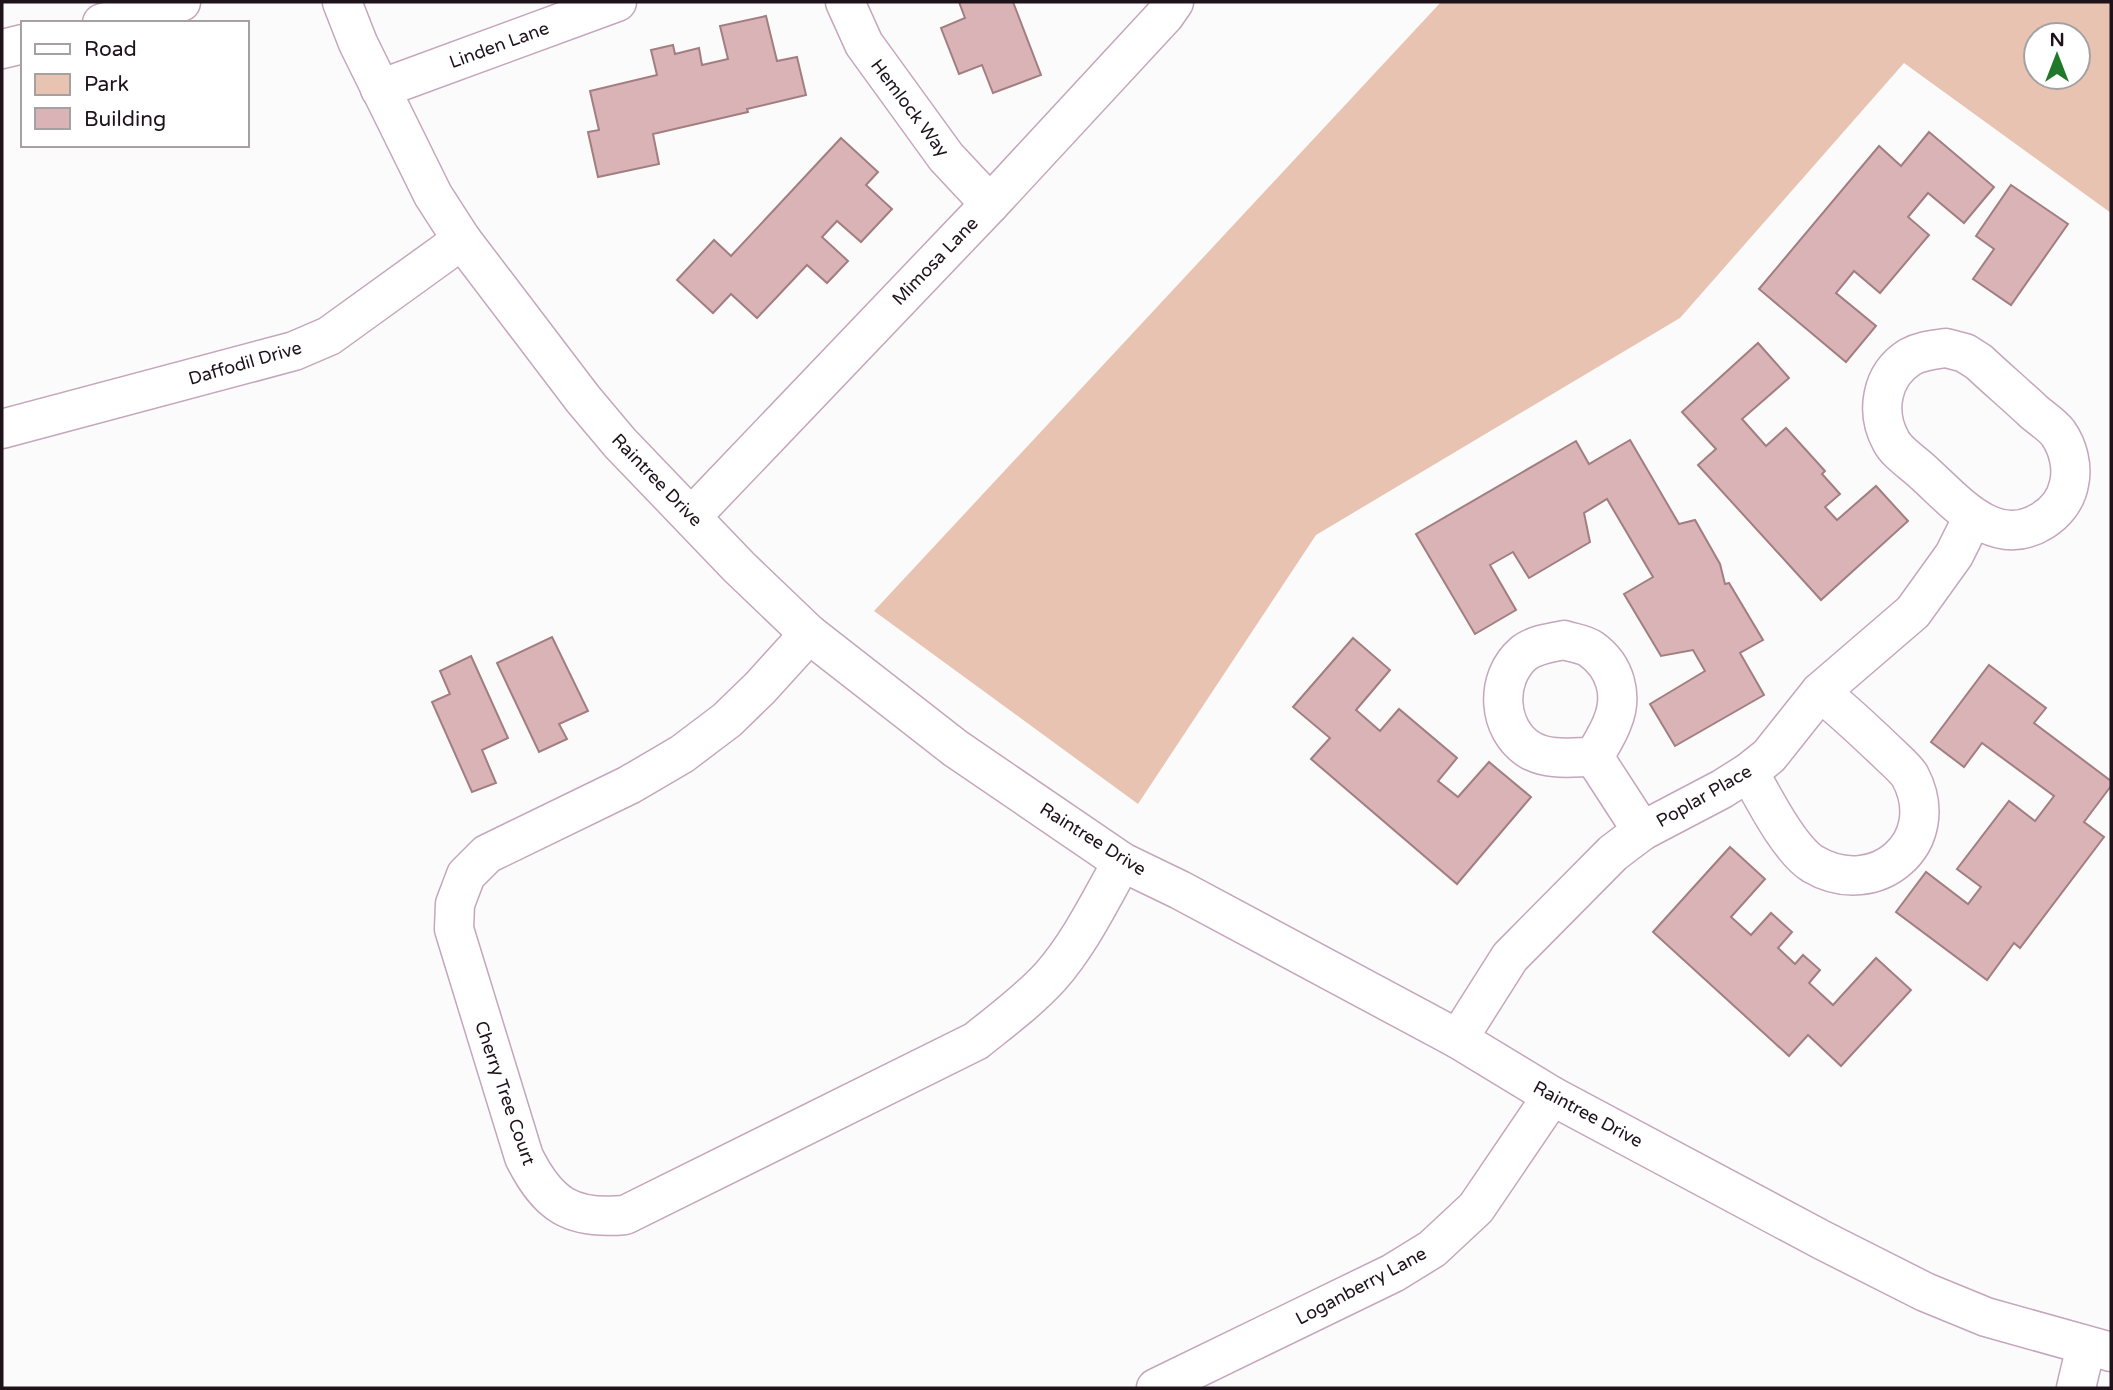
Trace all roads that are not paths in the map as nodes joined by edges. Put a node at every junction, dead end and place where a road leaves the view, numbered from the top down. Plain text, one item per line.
1 (181, 2) edge
2 (342, 2) edge
3 (617, 2) edge
4 (845, 2) edge
5 (1174, 2) edge
6 (110, 21) edge
7 (21, 44) edge
8 (2, 49) edge
9 (380, 89) junction
10 (990, 204) junction
11 (462, 240) junction
12 (2, 429) edge
13 (692, 516) junction
14 (1973, 517) junction
15 (809, 634) junction
16 (1820, 692) junction
17 (1594, 757) dead end
18 (1749, 772) junction
19 (1642, 831) junction
20 (1122, 862) junction
21 (1458, 1039) junction
22 (1552, 1096) junction
23 (2099, 1349) edge
24 (1181, 1383) edge
25 (2076, 1388) edge

1 - 6 street
2 - 9 street, Raintree Drive
3 - 9 street, Linden Lane
4 - 10 street, Hemlock Way
5 - 10 street, Mimosa Lane
7 - 8 street
9 - 11 street, Raintree Drive
10 - 13 street, Mimosa Lane
11 - 12 street, Daffodil Drive
11 - 13 street, Raintree Drive
13 - 15 street, Raintree Drive
14 - 14 street
14 - 16 street, Poplar Place
15 - 20 street, Raintree Drive
15 - 20 street, Cherry Tree Court
16 - 18 street, Poplar Place
16 - 18 street
17 - 19 street
18 - 19 street, Poplar Place
19 - 21 street, Poplar Place
20 - 21 street, Raintree Drive
21 - 22 street, Raintree Drive
22 - 23 street, Raintree Drive
22 - 24 street, Loganberry Lane
23 - 25 street

